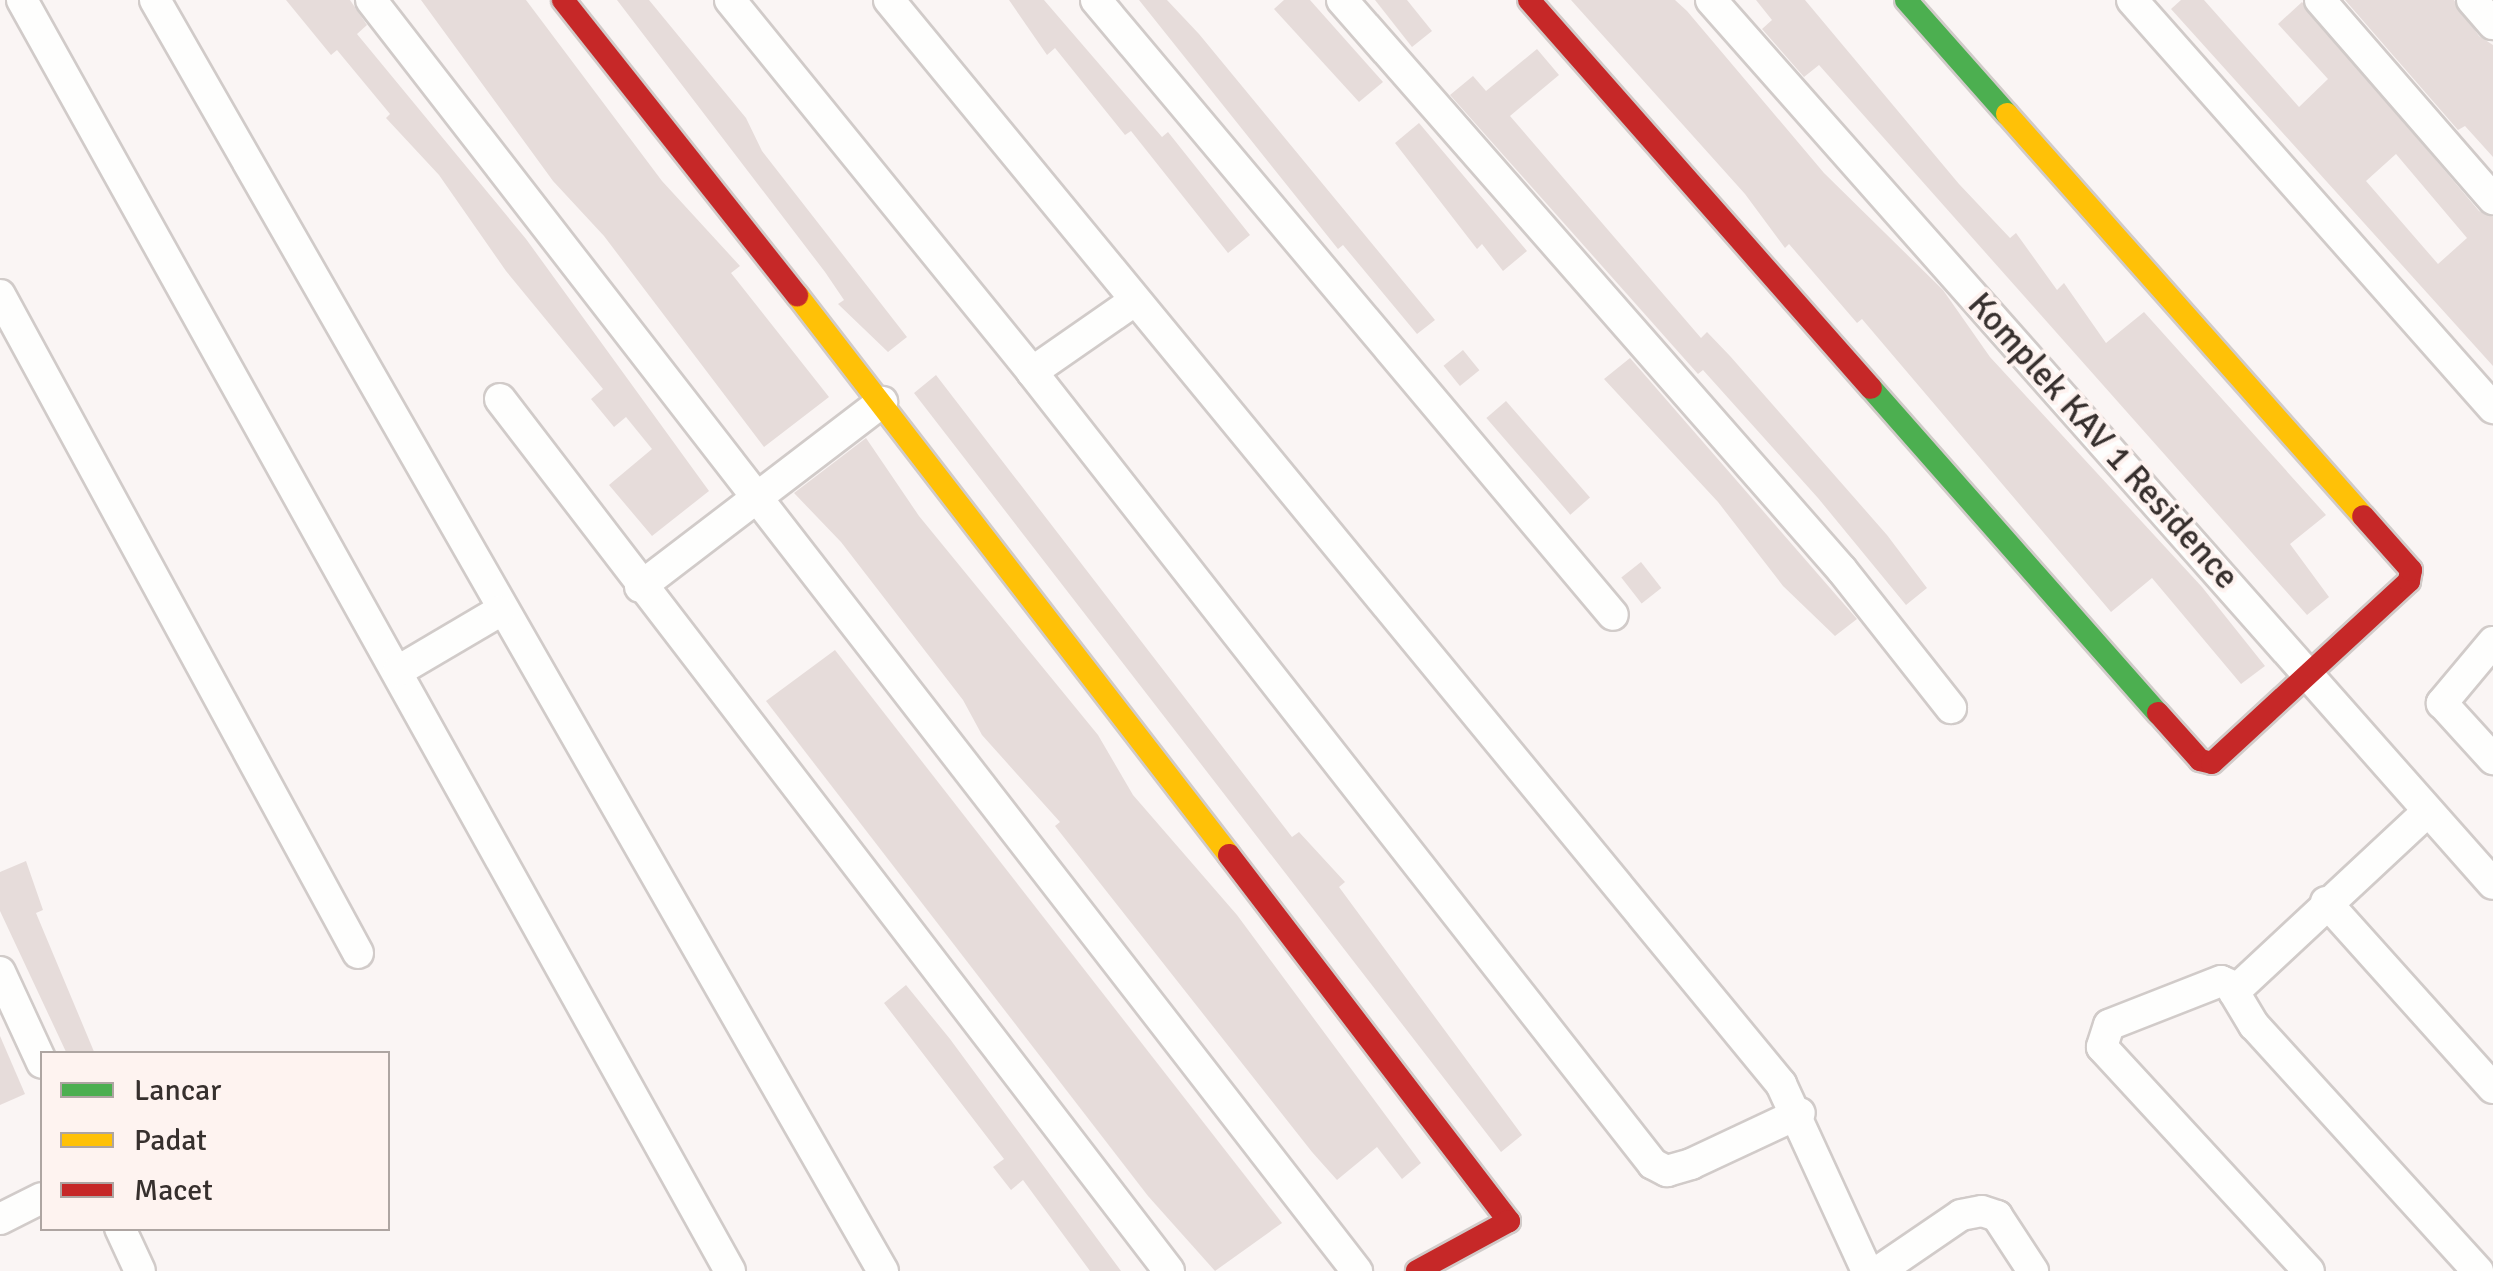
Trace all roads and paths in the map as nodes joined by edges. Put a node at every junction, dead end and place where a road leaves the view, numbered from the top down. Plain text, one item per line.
1 (22, 0) edge
2 (155, 0) edge
3 (371, 0) edge
4 (562, 0) edge
5 (730, 0) edge
6 (889, 0) edge
7 (1096, 0) edge
8 (1342, 0) edge
9 (1530, 0) edge
10 (1711, 0) edge
11 (1906, 0) edge
12 (2132, 0) edge
13 (2320, 0) edge
14 (2472, 0) edge
15 (2493, 24) edge
16 (2493, 199) edge
17 (0, 295) edge
18 (1134, 301) junction
19 (1032, 372) junction
20 (500, 399) dead end
21 (882, 402) junction
22 (2493, 408) edge
23 (758, 497) junction
24 (640, 586) junction
25 (500, 611) junction
26 (1614, 615) dead end
27 (2493, 642) edge
28 (398, 671) junction
29 (2308, 672) junction
30 (1951, 708) dead end
31 (2493, 759) edge
32 (2427, 812) junction
33 (2493, 884) edge
34 (2326, 902) junction
35 (358, 953) dead end
36 (0, 972) edge
37 (2235, 987) junction
38 (40, 1059) edge
39 (2493, 1088) edge
40 (1800, 1113) junction
41 (40, 1199) edge
42 (0, 1218) edge
43 (121, 1231) edge
44 (140, 1271) edge
45 (730, 1271) edge
46 (883, 1271) edge
47 (1169, 1271) edge
48 (1357, 1271) edge
49 (1417, 1271) edge
50 (1868, 1271) edge
51 (1879, 1271) edge
52 (2033, 1271) edge
53 (2309, 1271) edge
54 (2478, 1271) edge

1 - 28 street
2 - 25 street
3 - 23 street
4 - 21 street
5 - 19 street
6 - 18 street
7 - 26 street
8 - 30 street
9 - 29 street
10 - 29 street, Komplek KAV 1 Residence
11 - 29 street
12 - 22 street
13 - 16 street
14 - 15 street
17 - 35 street
18 - 19 street
18 - 40 street
19 - 40 street
20 - 24 street
21 - 23 street
21 - 49 street
23 - 24 street
23 - 48 street
24 - 47 street
25 - 28 street
25 - 46 street
27 - 31 street
28 - 45 street
29 - 32 street, Komplek KAV 1 Residence
32 - 33 street, Komplek KAV 1 Residence
32 - 34 street
34 - 37 street
34 - 39 street
36 - 38 street
37 - 53 street
37 - 54 street
40 - 50 street
41 - 42 street
43 - 44 street
51 - 52 street

